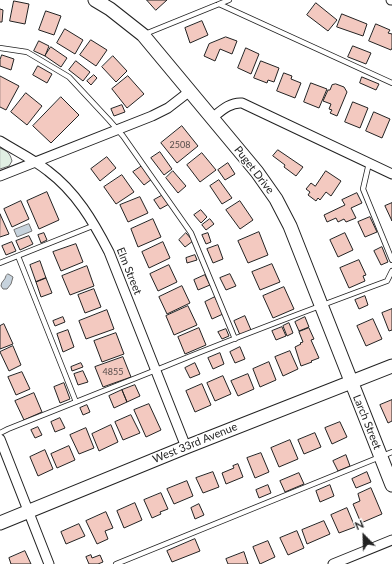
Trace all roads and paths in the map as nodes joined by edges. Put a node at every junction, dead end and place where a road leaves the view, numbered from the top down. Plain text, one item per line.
1 (95, 0) edge
2 (228, 0) edge
3 (219, 4) junction
4 (143, 35) junction
5 (0, 48) edge
6 (392, 83) edge
7 (190, 91) junction
8 (212, 118) junction
9 (117, 130) junction
10 (0, 141) edge
11 (34, 162) junction
12 (369, 163) junction
13 (392, 174) edge
14 (0, 176) edge
15 (95, 225) junction
16 (18, 256) junction
17 (392, 260) edge
18 (0, 263) edge
19 (392, 271) edge
20 (322, 305) junction
21 (235, 339) junction
22 (392, 366) edge
23 (156, 370) junction
24 (351, 382) junction
25 (76, 402) junction
26 (0, 433) edge
27 (0, 439) edge
28 (186, 447) junction
29 (386, 454) edge
30 (392, 485) edge
31 (28, 512) junction
32 (0, 523) edge
33 (392, 540) edge
34 (49, 564) edge
35 (116, 564) edge
36 (333, 564) edge

1 - 4 street, Puget Drive
2 - 3 lane
3 - 4 lane
3 - 6 lane
4 - 7 street, Puget Drive
5 - 9 lane
7 - 8 street, Puget Drive
7 - 9 street
8 - 12 street
8 - 20 street, Puget Drive
9 - 11 street
9 - 21 lane
10 - 11 street, Elm Street
11 - 14 street
11 - 15 street, Elm Street
12 - 13 street
12 - 17 lane
15 - 16 lane
15 - 23 street, Elm Street
16 - 18 lane
16 - 25 lane
19 - 20 lane
20 - 21 lane
20 - 24 street, Puget Drive
21 - 23 lane
22 - 24 street, West 33rd Avenue
23 - 25 lane
23 - 28 street, Elm Street
24 - 28 street, West 33rd Avenue
24 - 29 street, Larch Street
25 - 26 lane
27 - 31 street
28 - 31 street, West 33rd Avenue
29 - 30 street, Larch Street
29 - 35 lane
31 - 32 street, West 33rd Avenue
31 - 34 street
33 - 36 street

